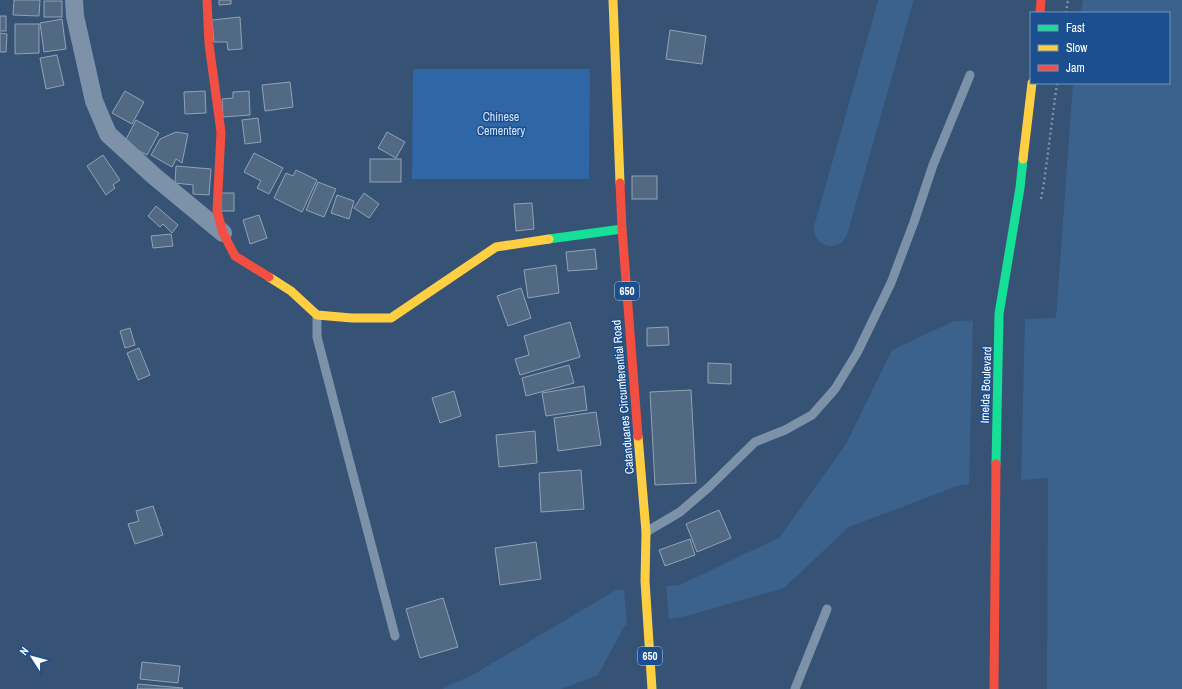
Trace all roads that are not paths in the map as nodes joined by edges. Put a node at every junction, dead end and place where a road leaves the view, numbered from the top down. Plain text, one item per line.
1 (74, 0) edge
2 (207, 0) edge
3 (613, 0) edge
4 (1041, 0) edge
5 (1040, 12) edge
6 (970, 75) dead end
7 (1032, 84) edge
8 (622, 229) junction
9 (224, 233) junction
10 (317, 315) junction
11 (646, 532) junction
12 (827, 609) dead end
13 (395, 636) dead end
14 (652, 689) edge
15 (795, 689) edge
16 (994, 689) edge

1 - 9 street
2 - 9 main road
3 - 8 main road, Catanduanes Circumferential Road / 650
4 - 5 main road
6 - 11 lane
7 - 16 main road, Imelda Boulevard
8 - 10 main road
8 - 11 main road, Catanduanes Circumferential Road / 650
9 - 10 main road
10 - 13 lane
11 - 14 main road, Catanduanes Circumferential Road / 650
12 - 15 lane

